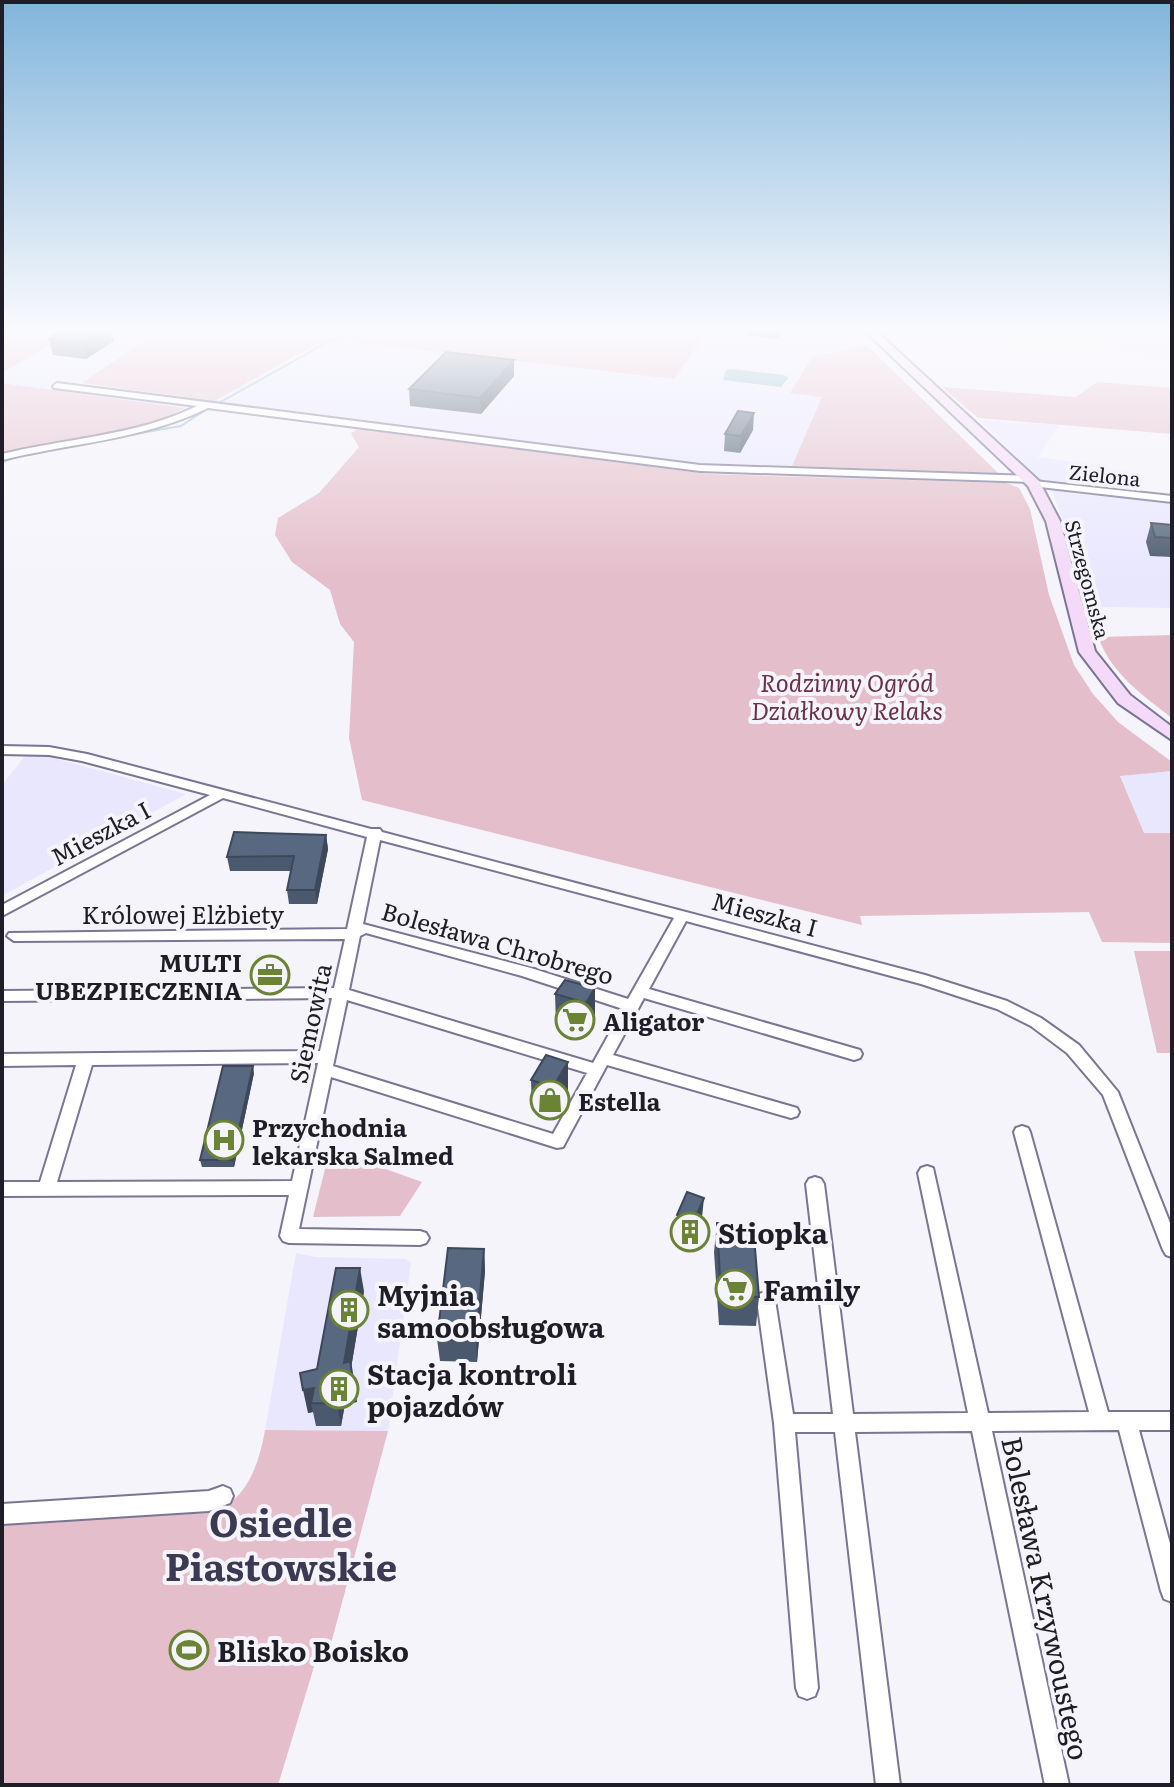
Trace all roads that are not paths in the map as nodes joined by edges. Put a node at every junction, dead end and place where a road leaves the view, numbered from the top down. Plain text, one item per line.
1 (190, 412) edge
2 (256, 412) edge
3 (957, 412) edge
4 (2, 457) edge
5 (1032, 482) junction
6 (1172, 499) edge
7 (1172, 735) edge
8 (2, 750) edge
9 (221, 794) junction
10 (375, 832) junction
11 (2, 911) edge
12 (682, 916) junction
13 (352, 934) junction
14 (14, 936) dead end
15 (340, 993) junction
16 (2, 996) edge
17 (636, 999) junction
18 (854, 1054) dead end
19 (86, 1059) junction
20 (2, 1060) edge
21 (325, 1063) junction
22 (600, 1064) junction
23 (791, 1112) dead end
24 (1022, 1132) dead end
25 (927, 1173) dead end
26 (815, 1184) dead end
27 (47, 1188) junction
28 (300, 1188) junction
29 (2, 1189) edge
30 (420, 1238) dead end
31 (1171, 1245) edge
32 (766, 1300) dead end
33 (1101, 1421) junction
34 (1172, 1421) edge
35 (845, 1422) junction
36 (982, 1422) junction
37 (1127, 1422) junction
38 (784, 1423) junction
39 (223, 1496) dead end
40 (2, 1514) edge
41 (1172, 1591) edge
42 (807, 1688) dead end
43 (888, 1785) edge
44 (1057, 1785) edge

1 - 4 street
2 - 5 street, Zielona
3 - 5 main road, Strzegomska
5 - 6 street, Zielona
5 - 7 main road, Strzegomska
8 - 9 street, Mieszka I
9 - 10 street, Mieszka I
9 - 11 street, Mieszka I
10 - 12 street, Mieszka I
10 - 13 street, Siemowita
12 - 17 street, Bolesława Chrobrego
12 - 31 street, Mieszka I
13 - 14 street, Królowej Elżbiety
13 - 15 street, Siemowita
13 - 17 street, Bolesława Chrobrego
15 - 16 street
15 - 21 street, Siemowita
15 - 22 street
17 - 18 street
17 - 22 street, Bolesława Chrobrego
19 - 20 street
19 - 21 street
19 - 27 street
21 - 22 street, Bolesława Chrobrego
21 - 28 street, Siemowita
22 - 23 street
24 - 33 street
25 - 36 street, Bolesława Krzywoustego
26 - 35 street
27 - 28 street
27 - 29 street
28 - 30 street, Siemowita
32 - 38 street
33 - 36 street, Bolesława Krzywoustego
33 - 37 street, Bolesława Krzywoustego
34 - 37 street, Bolesława Krzywoustego
35 - 36 street, Bolesława Krzywoustego
35 - 38 street, Bolesława Krzywoustego
35 - 43 street
36 - 44 street, Bolesława Krzywoustego
37 - 41 street
38 - 42 street
39 - 40 street

